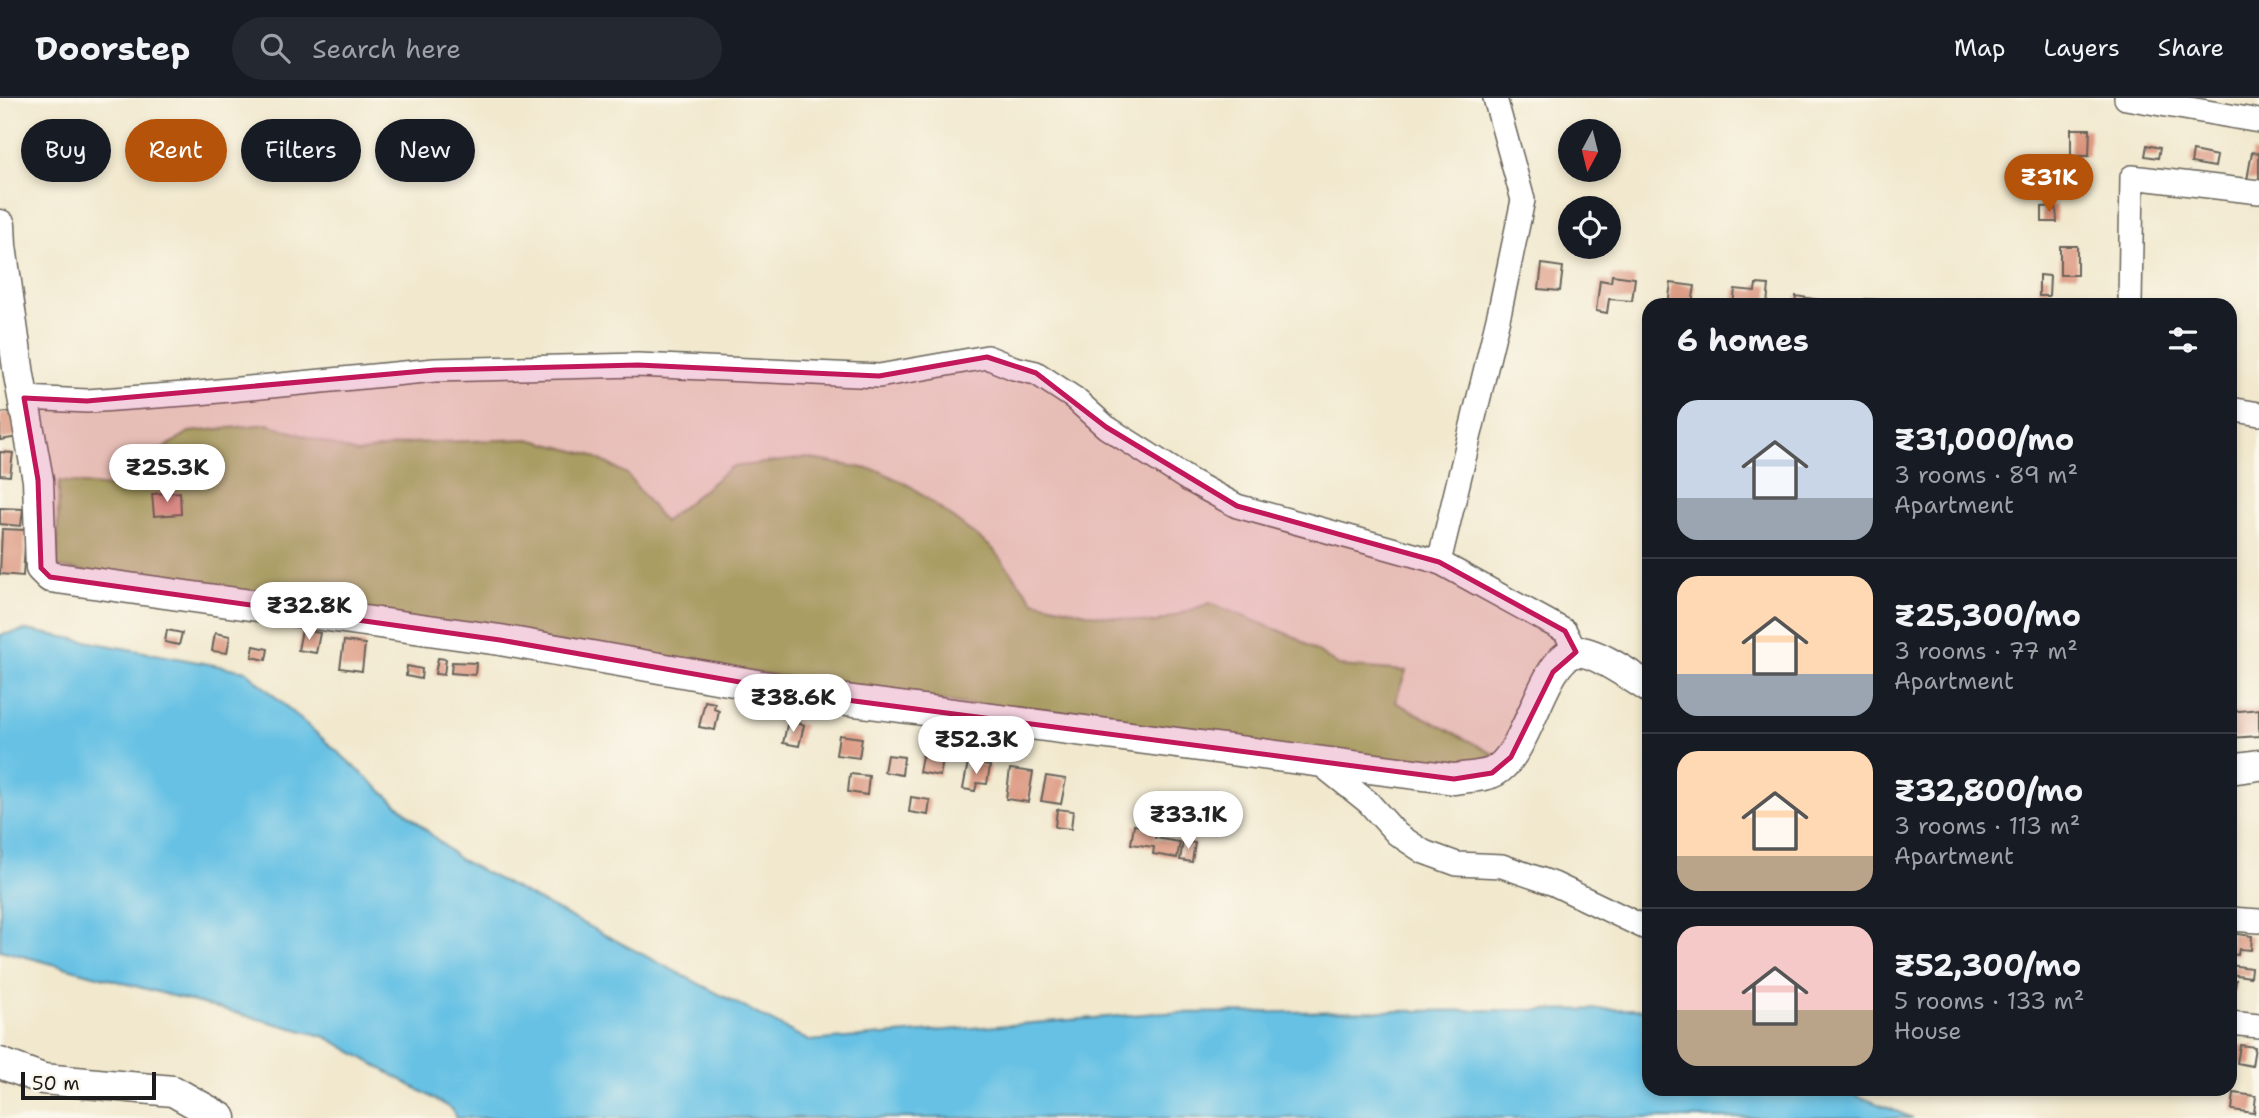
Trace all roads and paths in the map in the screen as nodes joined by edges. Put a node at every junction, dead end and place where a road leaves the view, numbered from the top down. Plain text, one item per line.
1 (1495, 98) edge
2 (2126, 98) edge
3 (2259, 121) edge
4 (2259, 192) edge
5 (0, 225) edge
6 (2130, 298) edge
7 (24, 398) junction
8 (2237, 410) edge
9 (2259, 414) edge
10 (1439, 562) junction
11 (1576, 652) junction
12 (1642, 683) edge
13 (1318, 762) junction
14 (2259, 765) edge
15 (2237, 768) edge
16 (2237, 920) edge
17 (2259, 922) edge
18 (1642, 926) edge
19 (2258, 1020) edge
20 (2237, 1022) edge
21 (0, 1063) edge
22 (221, 1118) edge

1 - 10 street
2 - 3 street
4 - 6 street
5 - 7 main road
7 - 10 street
7 - 13 main road
8 - 9 street
10 - 11 street
11 - 12 main road
11 - 13 main road
13 - 18 street
14 - 15 main road
16 - 17 street
19 - 20 street
21 - 22 main road

